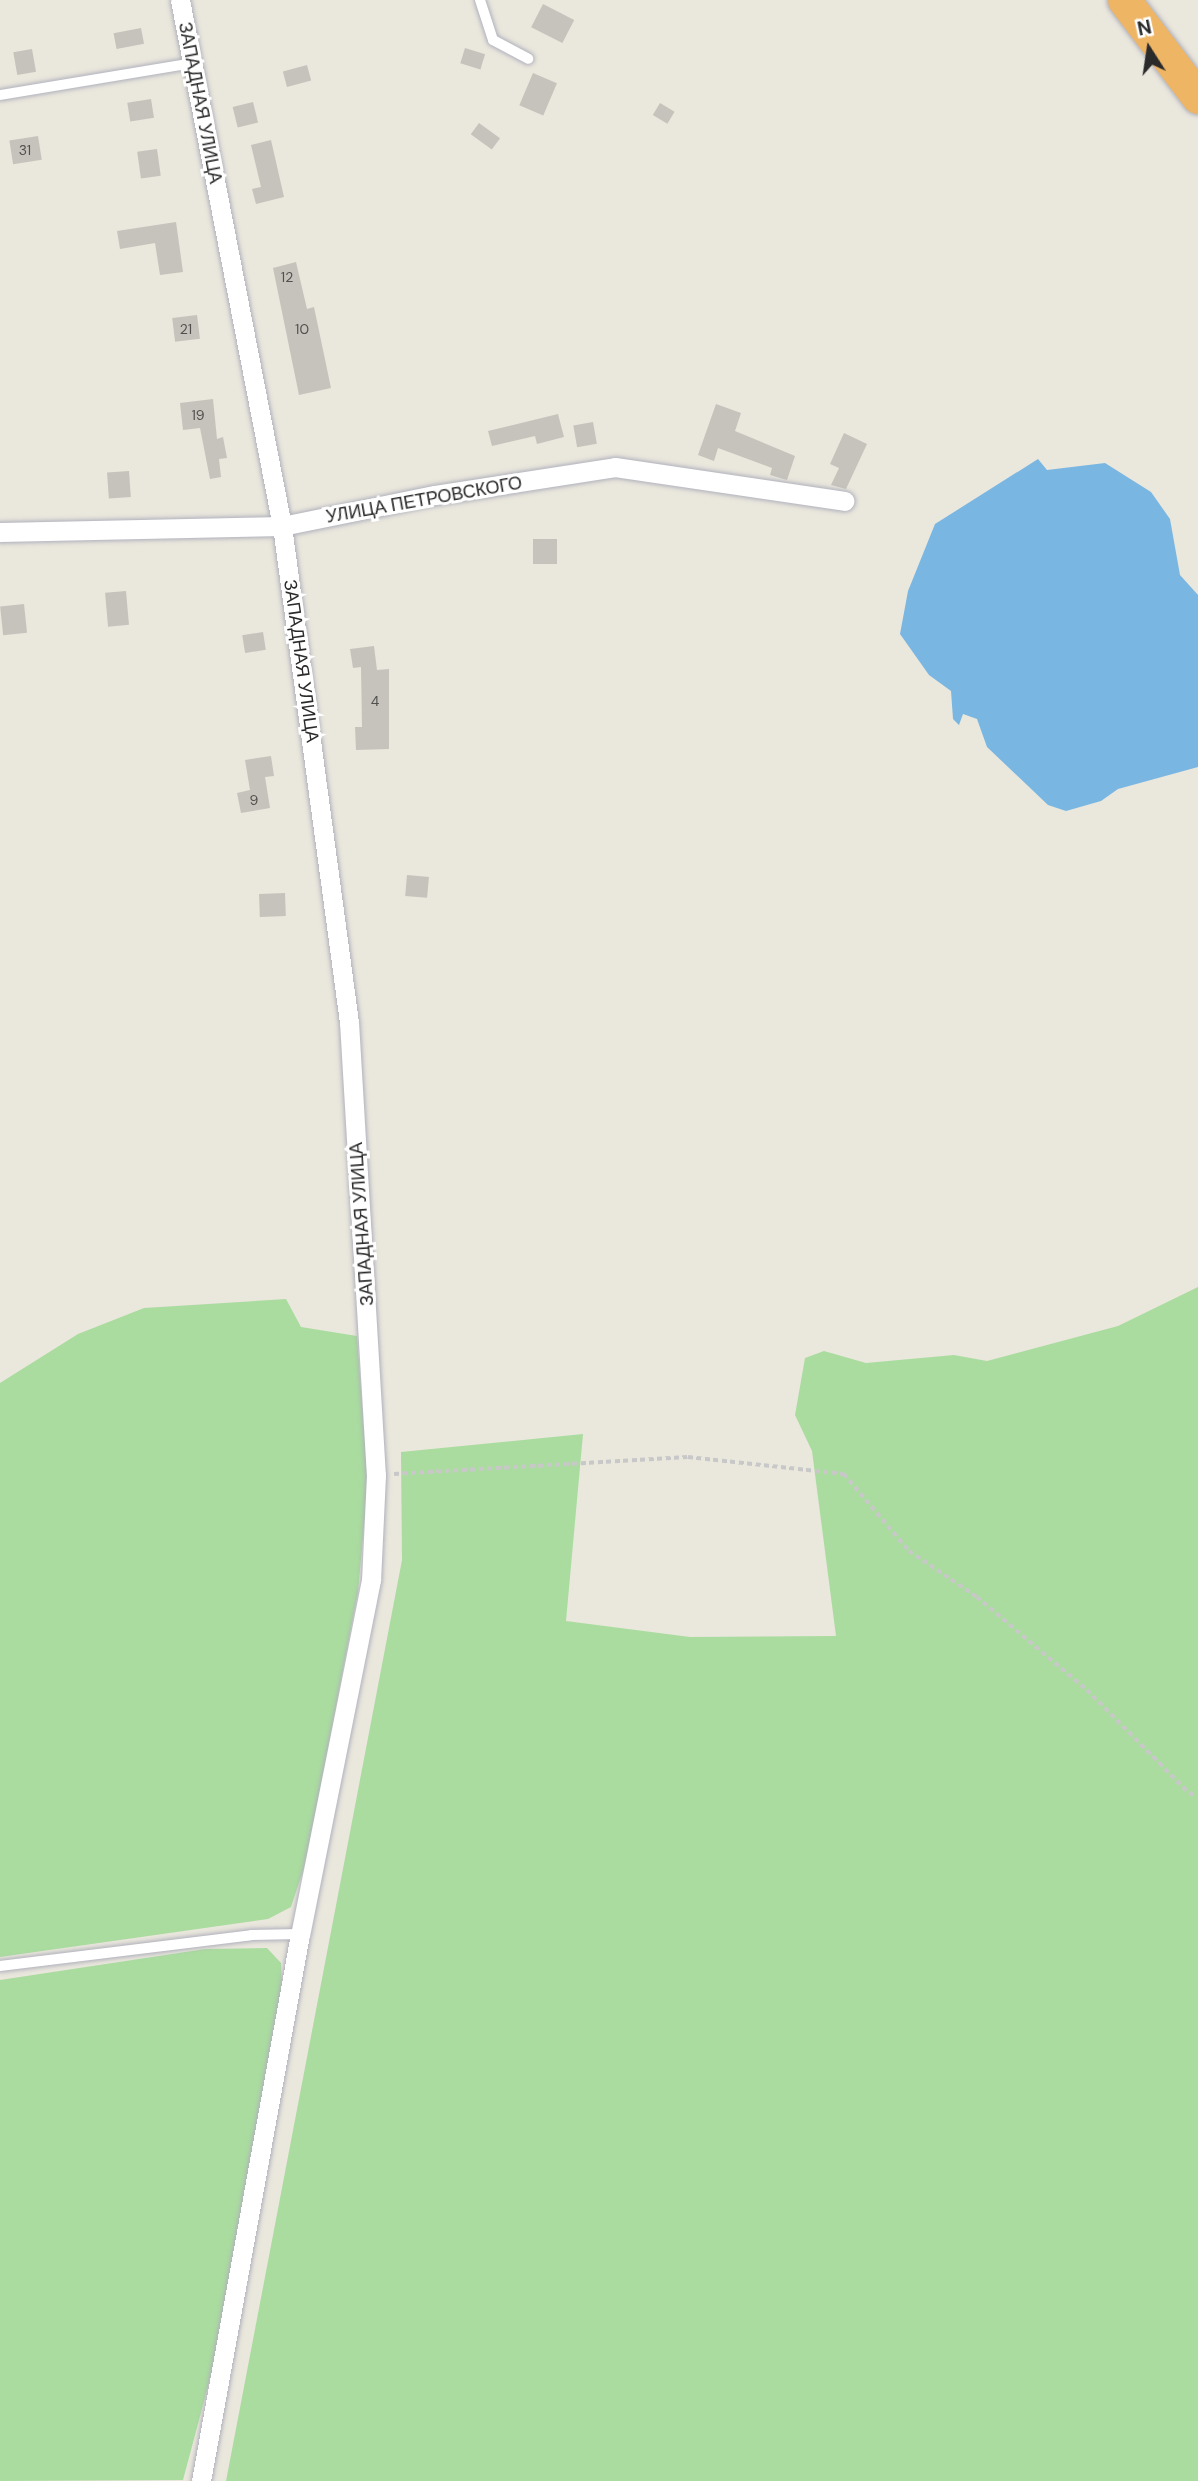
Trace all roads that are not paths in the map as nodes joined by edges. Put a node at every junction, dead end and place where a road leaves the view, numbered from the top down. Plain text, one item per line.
1 (180, 0) edge
2 (480, 0) edge
3 (1124, 0) edge
4 (528, 59) dead end
5 (192, 63) junction
6 (0, 95) edge
7 (1198, 97) edge
8 (845, 501) dead end
9 (282, 526) junction
10 (0, 532) edge
11 (300, 1934) junction
12 (0, 1966) edge
13 (201, 2481) edge

1 - 5 street, ЗАПАДНАЯ УЛИЦА
2 - 4 lane
3 - 7 highway
5 - 6 lane
5 - 9 street, ЗАПАДНАЯ УЛИЦА
8 - 9 street, УЛИЦА ПЕТРОВСКОГО
9 - 10 street, УЛИЦА ПЕТРОВСКОГО
9 - 11 street, ЗАПАДНАЯ УЛИЦА
11 - 12 lane
11 - 13 street, ЗАПАДНАЯ УЛИЦА

